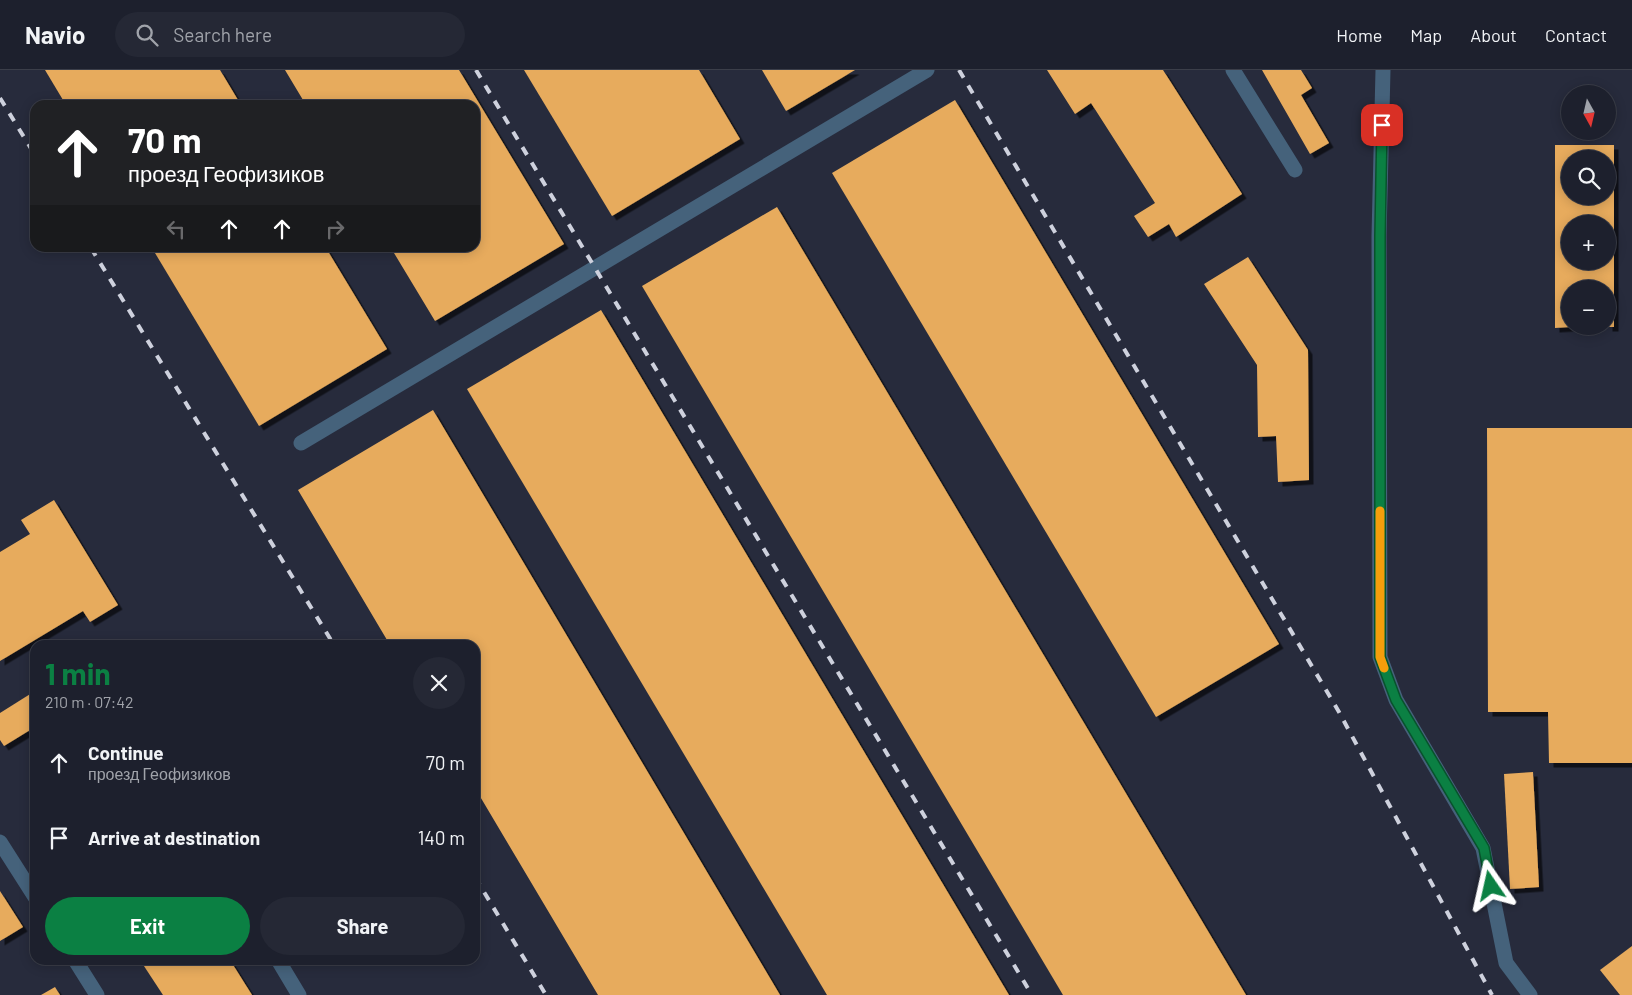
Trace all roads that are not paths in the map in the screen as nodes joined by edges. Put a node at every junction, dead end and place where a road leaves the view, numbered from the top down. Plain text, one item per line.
1 (927, 70) edge
2 (1234, 70) edge
3 (1383, 70) edge
4 (1295, 170) dead end
5 (301, 443) dead end
6 (0, 842) edge
7 (30, 890) edge
8 (78, 965) edge
9 (281, 965) edge
10 (97, 995) edge
11 (299, 995) edge
12 (1530, 995) edge

1 - 5 street
2 - 4 street
3 - 12 street
6 - 7 street
8 - 10 street
9 - 11 street

